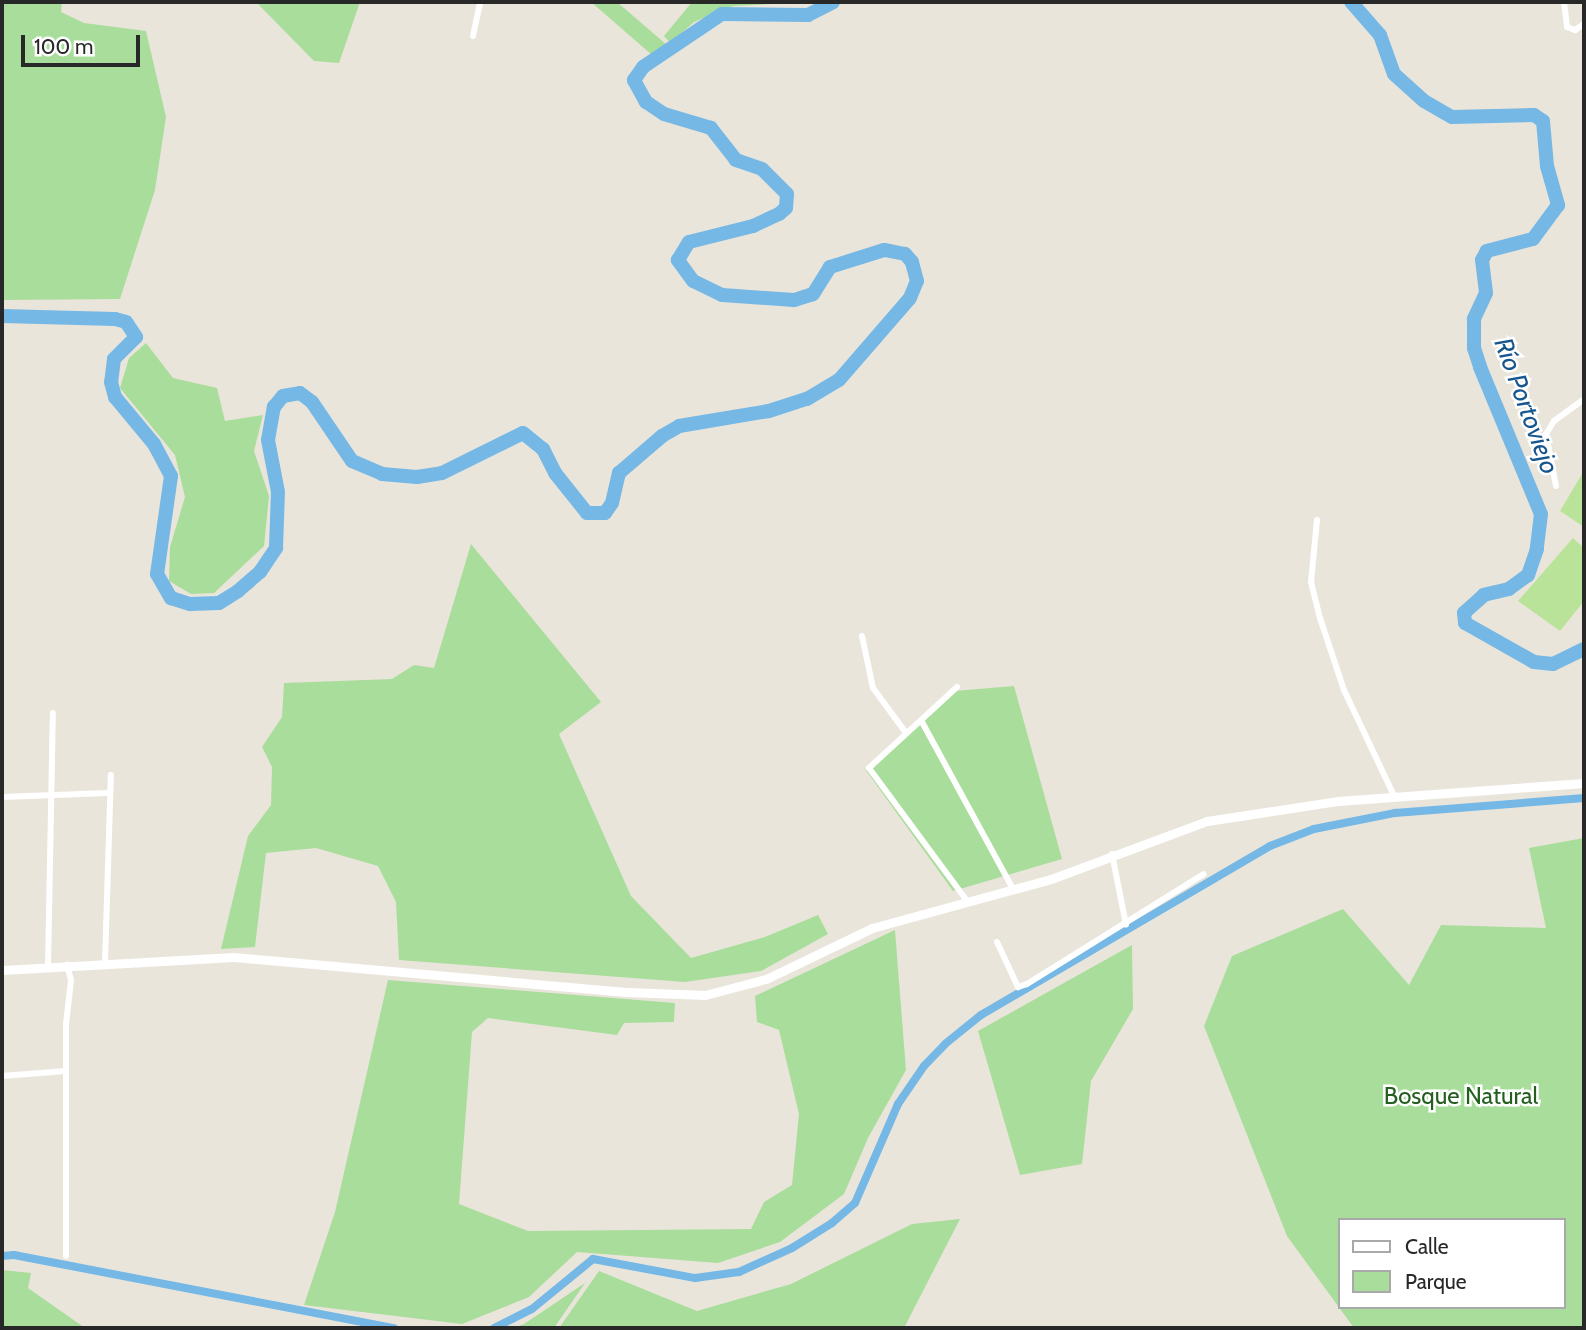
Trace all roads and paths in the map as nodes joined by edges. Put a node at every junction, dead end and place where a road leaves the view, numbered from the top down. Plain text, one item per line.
1 (480, 2) edge
2 (1564, 2) edge
3 (1584, 24) edge
4 (473, 36) dead end
5 (1584, 400) edge
6 (1556, 486) dead end
7 (1317, 520) dead end
8 (862, 636) dead end
9 (957, 687) dead end
10 (52, 713) dead end
11 (922, 722) junction
12 (906, 733) junction
13 (111, 775) dead end
14 (1584, 783) edge
15 (108, 793) junction
16 (52, 796) junction
17 (2, 797) edge
18 (1395, 798) junction
19 (1112, 855) junction
20 (1204, 874) dead end
21 (1013, 890) junction
22 (967, 901) junction
23 (1126, 925) junction
24 (996, 942) dead end
25 (105, 962) junction
26 (66, 963) junction
27 (48, 966) junction
28 (2, 970) edge
29 (66, 1071) junction
30 (2, 1076) edge
31 (66, 1256) dead end

1 - 4 street
2 - 3 street
5 - 6 street
7 - 18 street
8 - 12 street
9 - 11 street
10 - 16 street
11 - 12 street
11 - 21 street
12 - 22 street
13 - 15 street
14 - 18 street
15 - 16 street
15 - 25 street
16 - 17 street
16 - 27 street
18 - 19 street
19 - 21 street
19 - 23 street
20 - 23 street
21 - 22 street
22 - 25 street
23 - 24 street
25 - 26 street
26 - 27 street
26 - 29 street
27 - 28 street
29 - 30 street
29 - 31 street

